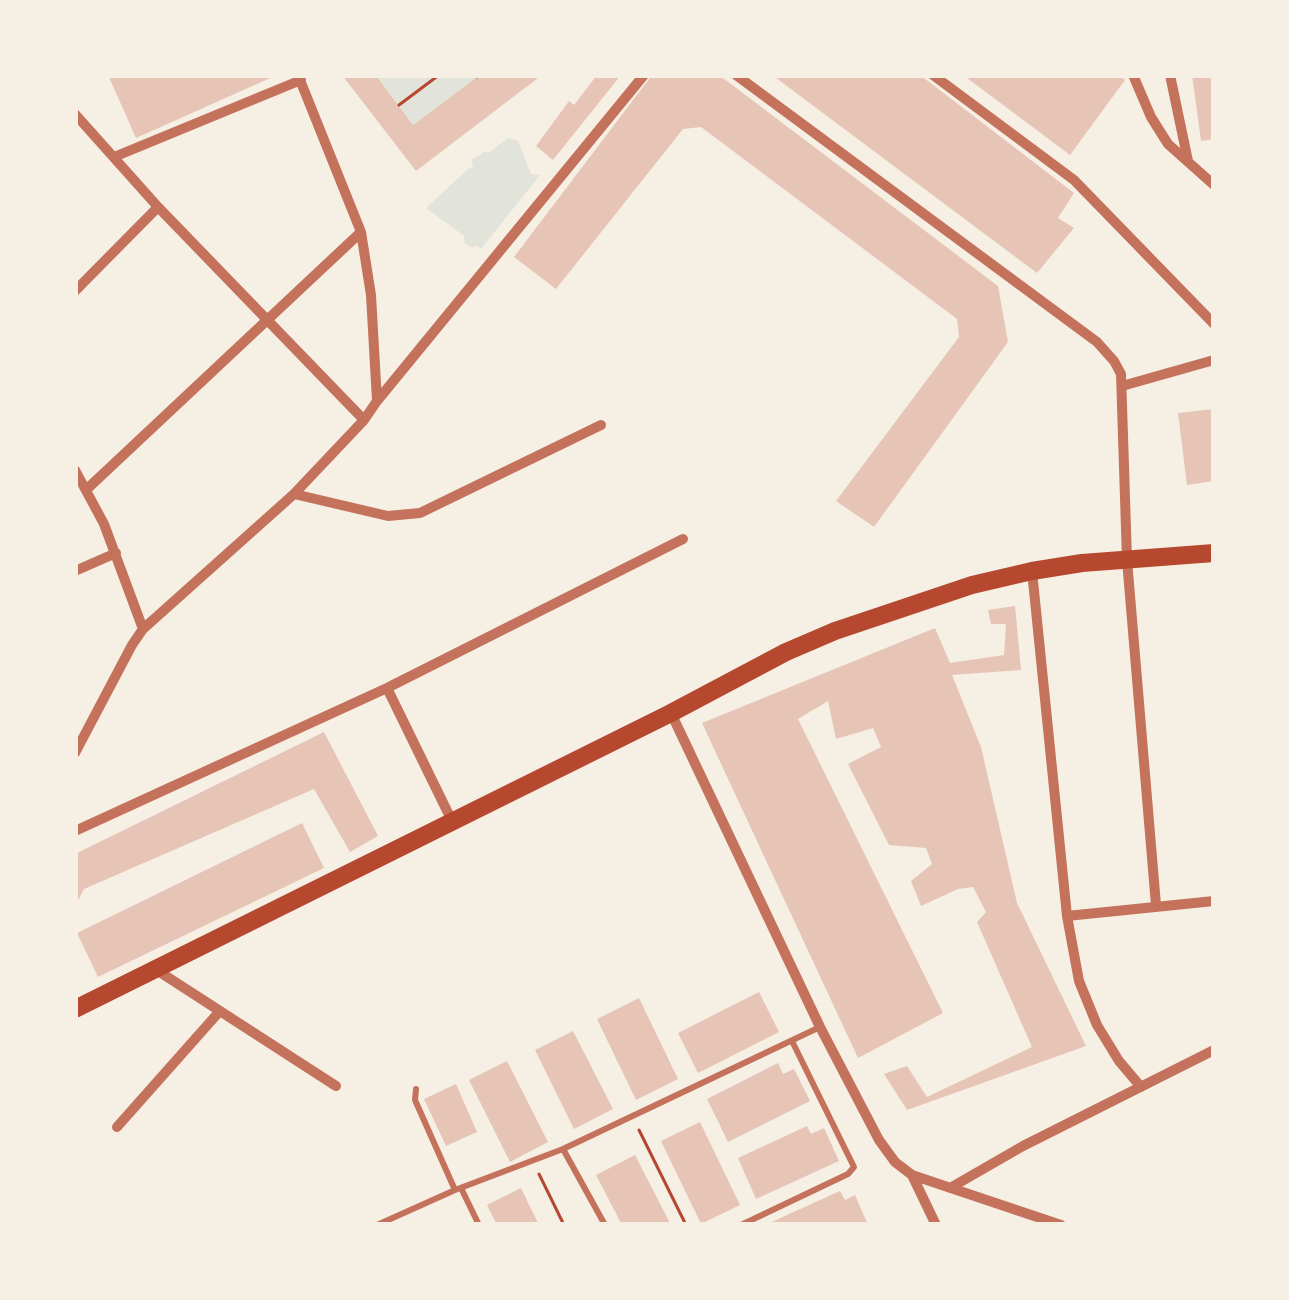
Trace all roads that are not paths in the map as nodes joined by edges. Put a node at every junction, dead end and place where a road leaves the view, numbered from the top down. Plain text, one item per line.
1 (644, 75) edge
2 (736, 75) edge
3 (933, 75) edge
4 (1133, 75) edge
5 (1171, 75) edge
6 (300, 78) edge
7 (75, 114) edge
8 (115, 157) junction
9 (1189, 164) junction
10 (1214, 184) edge
11 (158, 207) junction
12 (362, 232) junction
13 (75, 291) edge
14 (267, 320) junction
15 (1214, 324) edge
16 (1214, 360) edge
17 (1122, 386) junction
18 (377, 401) junction
19 (364, 420) junction
20 (601, 424) dead end
21 (75, 470) edge
22 (87, 489) junction
23 (294, 494) junction
24 (683, 539) dead end
25 (116, 553) junction
26 (1214, 553) edge
27 (1127, 560) junction
28 (75, 571) edge
29 (1032, 571) junction
30 (143, 629) junction
31 (387, 688) junction
32 (671, 712) junction
33 (75, 753) edge
34 (452, 821) junction
35 (75, 832) edge
36 (1214, 901) edge
37 (1156, 905) junction
38 (1067, 916) junction
39 (155, 970) junction
40 (75, 1009) edge
41 (219, 1012) junction
42 (820, 1028) junction
43 (792, 1041) junction
44 (1214, 1050) edge
45 (336, 1085) dead end
46 (1141, 1087) junction
47 (416, 1089) dead end
48 (117, 1127) dead end
49 (563, 1149) junction
50 (912, 1175) junction
51 (950, 1188) junction
52 (458, 1189) junction
53 (377, 1225) edge
54 (479, 1225) edge
55 (605, 1225) edge
56 (740, 1225) edge
57 (935, 1225) edge
58 (1061, 1225) edge

1 - 18 street
2 - 17 street
3 - 15 street
4 - 9 street
5 - 9 street
6 - 8 street
6 - 12 street
7 - 8 street
8 - 11 street
9 - 10 street
11 - 13 street
11 - 14 street
12 - 14 street
12 - 18 street
14 - 19 street
14 - 22 street
16 - 17 street
17 - 27 street
18 - 19 street
19 - 23 street
20 - 23 street
21 - 22 street
22 - 25 street
23 - 30 street
24 - 31 street
25 - 28 street
25 - 30 street
26 - 27 highway
27 - 29 highway
27 - 37 street
29 - 32 highway
29 - 38 street
30 - 33 street
31 - 34 street
31 - 35 street
32 - 34 highway
32 - 42 street
34 - 39 highway
36 - 37 street
37 - 38 street
38 - 46 street
39 - 40 highway
39 - 41 street
41 - 45 street
41 - 48 street
42 - 43 lane
42 - 50 street
43 - 49 lane
43 - 56 lane
44 - 46 street
46 - 51 street
47 - 52 lane
49 - 52 lane
49 - 55 lane
50 - 51 street
50 - 57 street
51 - 58 street
52 - 53 lane
52 - 54 lane

